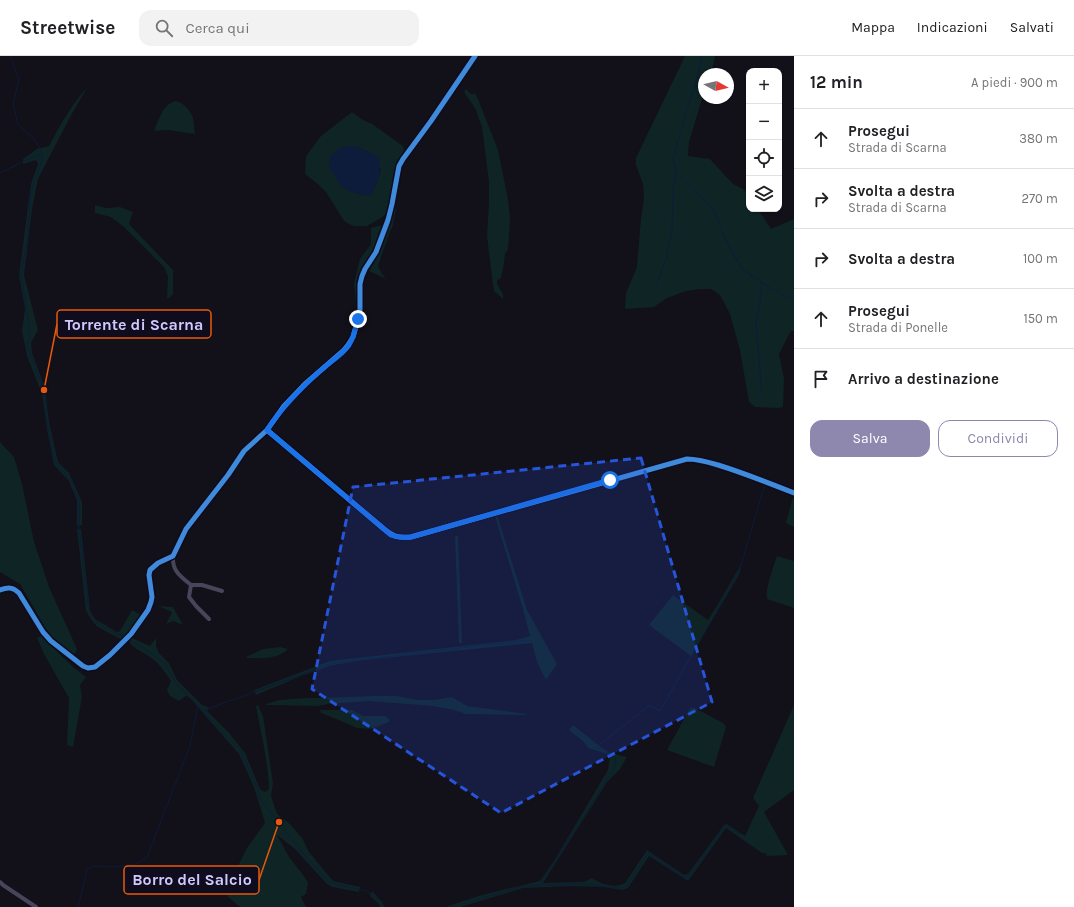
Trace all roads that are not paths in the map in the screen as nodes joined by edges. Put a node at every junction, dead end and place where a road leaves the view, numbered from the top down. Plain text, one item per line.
1 (475, 56) edge
2 (267, 430) junction
3 (794, 493) edge
4 (173, 556) junction
5 (191, 585) junction
6 (0, 590) edge
7 (222, 591) dead end
8 (209, 619) dead end
9 (0, 882) edge
10 (36, 907) edge

1 - 2 street
2 - 3 street
2 - 4 street
4 - 5 street
4 - 6 street
5 - 7 street
5 - 8 street
9 - 10 street

